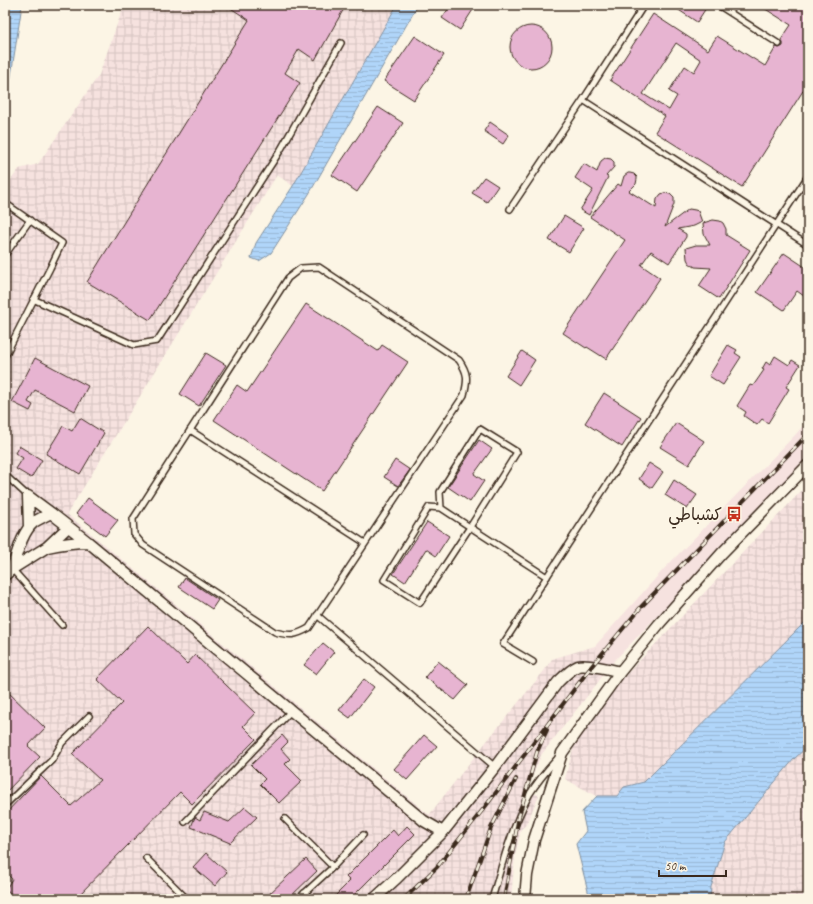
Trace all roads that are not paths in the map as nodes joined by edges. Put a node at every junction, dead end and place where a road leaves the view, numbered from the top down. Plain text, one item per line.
1 (644, 5) edge
2 (718, 5) edge
3 (341, 42) dead end
4 (778, 44) dead end
5 (583, 100) junction
6 (808, 176) edge
7 (5, 202) edge
8 (510, 208) dead end
9 (30, 220) junction
10 (776, 225) junction
11 (808, 246) edge
12 (5, 255) edge
13 (34, 300) junction
14 (5, 356) edge
15 (190, 430) junction
16 (808, 465) edge
17 (5, 475) edge
18 (28, 496) junction
19 (441, 508) junction
20 (51, 513) junction
21 (29, 527) junction
22 (68, 527) junction
23 (470, 527) junction
24 (88, 542) junction
25 (365, 543) junction
26 (47, 547) junction
27 (8, 572) edge
28 (547, 577) junction
29 (317, 616) junction
30 (62, 625) dead end
31 (533, 662) dead end
32 (620, 672) junction
33 (291, 712) junction
34 (89, 716) dead end
35 (562, 753) junction
36 (495, 767) junction
37 (5, 805) edge
38 (285, 819) dead end
39 (185, 822) dead end
40 (443, 832) junction
41 (363, 835) dead end
42 (146, 858) dead end
43 (333, 867) junction
44 (304, 893) junction
45 (187, 899) edge
46 (298, 899) edge
47 (310, 899) edge
48 (374, 899) edge
49 (492, 899) edge
50 (525, 899) edge

1 - 5 lane
2 - 4 lane
3 - 13 lane
5 - 8 lane
5 - 10 lane
6 - 10 lane
7 - 9 lane
9 - 12 lane
9 - 13 lane
10 - 11 lane
10 - 28 lane
13 - 14 lane
15 - 25 lane
15 - 25 lane
15 - 29 lane
16 - 32 street
17 - 18 lane
18 - 20 street
18 - 21 street
19 - 23 lane
19 - 23 lane
19 - 23 lane
20 - 21 street
20 - 22 street
21 - 27 street
22 - 24 street
22 - 26 street
23 - 28 lane
24 - 26 street
24 - 33 street
25 - 29 lane
26 - 27 street
27 - 30 lane
28 - 31 lane
29 - 36 lane
32 - 35 street
32 - 36 street
33 - 39 lane
33 - 40 street
34 - 37 lane
35 - 49 lane
35 - 50 street
36 - 40 street
38 - 43 lane
40 - 48 street
41 - 43 lane
42 - 45 lane
43 - 44 lane
44 - 46 lane
44 - 47 lane

